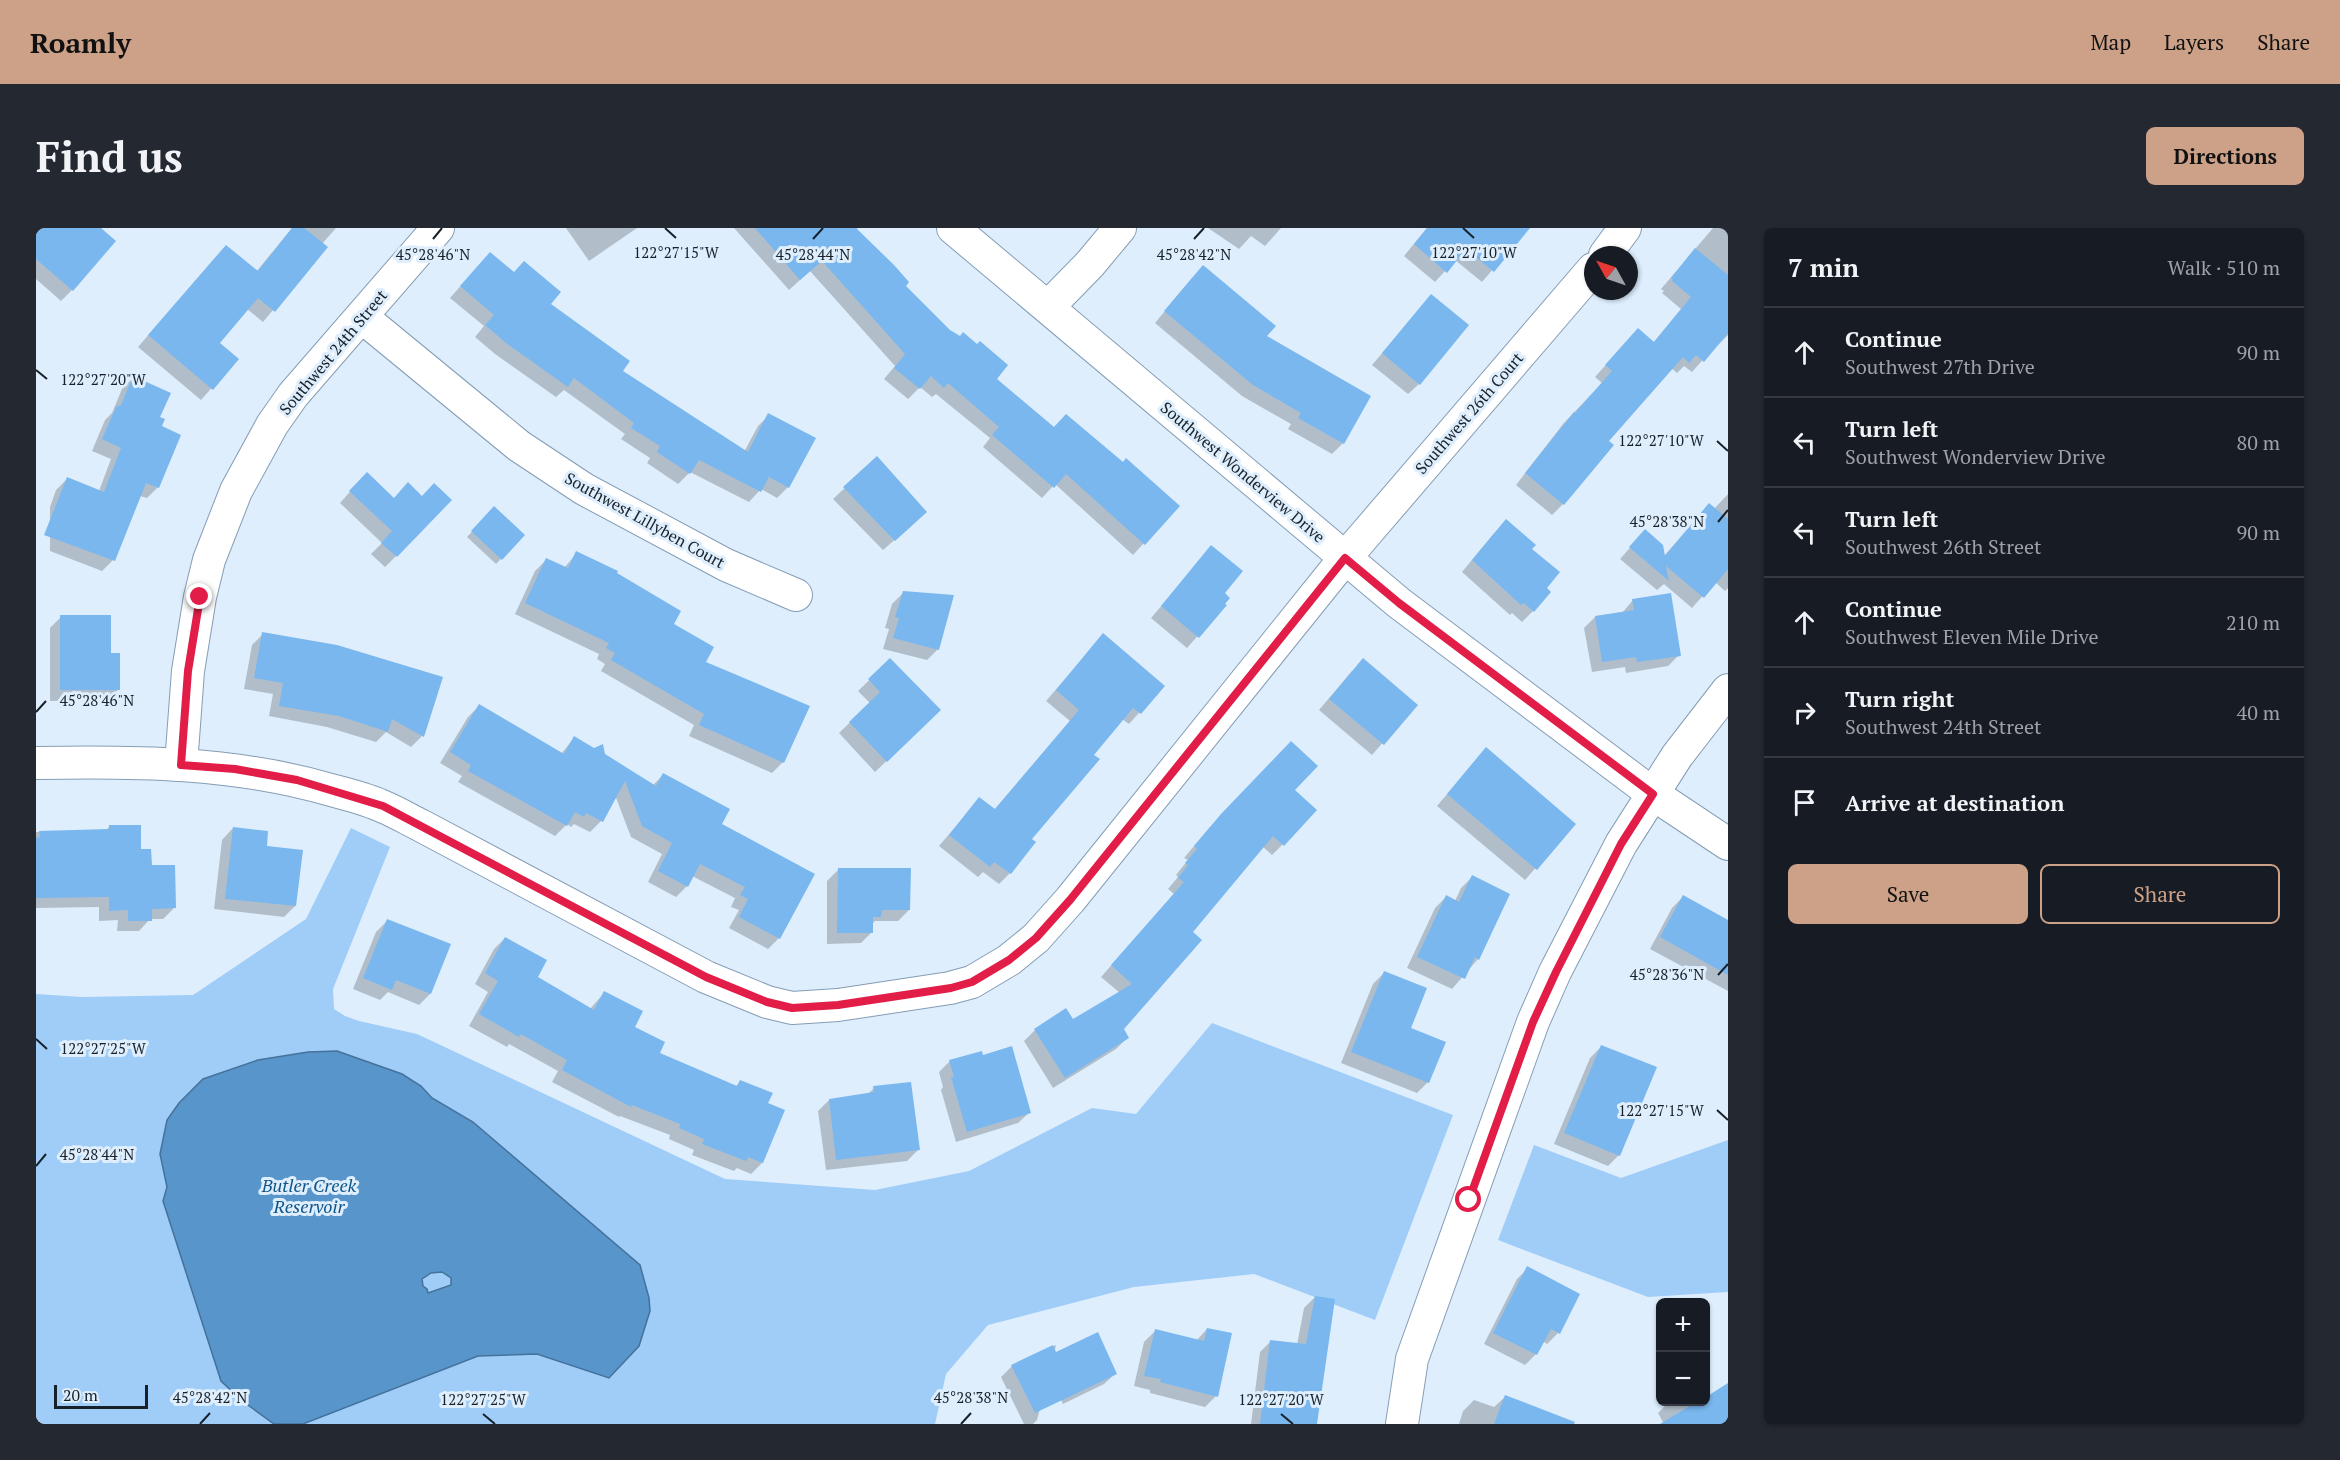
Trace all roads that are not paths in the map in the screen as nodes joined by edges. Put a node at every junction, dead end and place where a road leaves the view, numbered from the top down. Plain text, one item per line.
1 (438, 228) edge
2 (953, 228) edge
3 (1120, 228) edge
4 (1625, 228) edge
5 (1612, 246) edge
6 (1584, 279) edge
7 (1048, 307) junction
8 (363, 317) junction
9 (1345, 558) junction
10 (796, 595) dead end
11 (1728, 690) edge
12 (36, 763) edge
13 (181, 765) junction
14 (1653, 794) junction
15 (1728, 844) edge
16 (1402, 1424) edge

1 - 8 street, Southwest 24th Street
2 - 7 street, Southwest Wonderview Drive
3 - 7 street
4 - 5 street
6 - 9 street, Southwest 26th Court
7 - 9 street, Southwest Wonderview Drive
8 - 10 street, Southwest Lillyben Court
8 - 13 street, Southwest 24th Street
9 - 13 street, Southwest 26th Court
9 - 14 street, Southwest Wonderview Drive
11 - 14 street
12 - 13 street, Southwest 26th Court
14 - 15 street, Southwest Wonderview Drive
14 - 16 street

